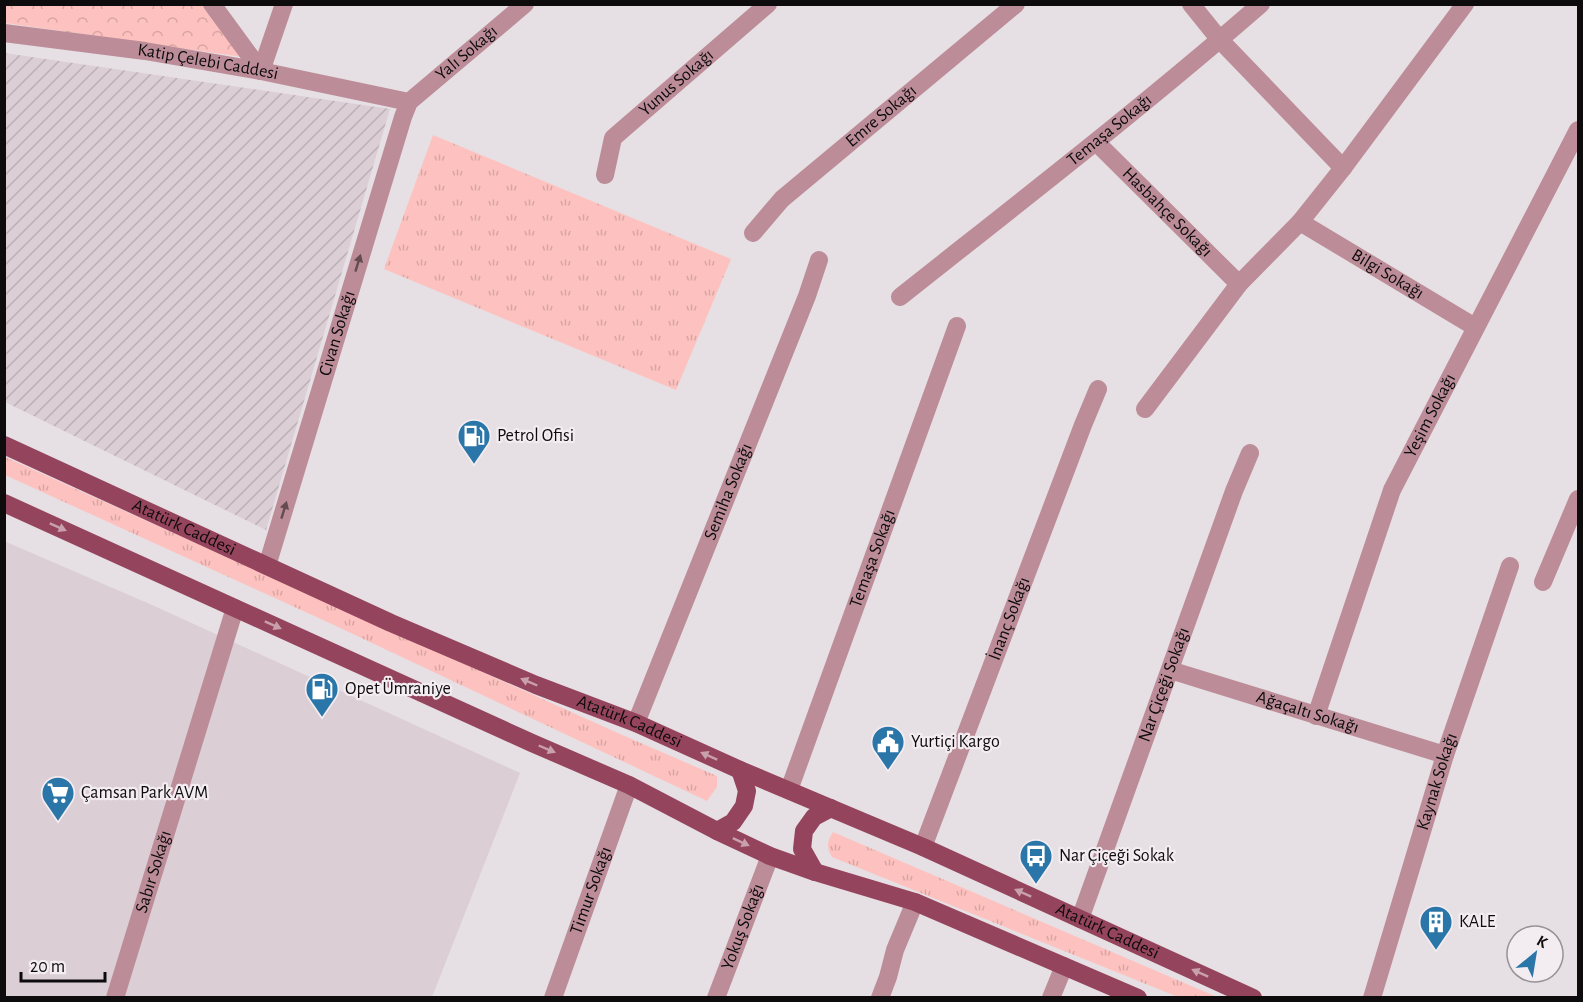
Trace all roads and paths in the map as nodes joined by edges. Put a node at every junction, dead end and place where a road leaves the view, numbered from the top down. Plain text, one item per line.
1 (212, 4) edge
2 (284, 4) edge
3 (525, 4) edge
4 (768, 4) edge
5 (1016, 4) edge
6 (1191, 4) edge
7 (1261, 4) edge
8 (1465, 4) edge
9 (4, 33) edge
10 (1220, 40) junction
11 (261, 72) junction
12 (409, 102) junction
13 (1578, 130) edge
14 (1096, 142) junction
15 (1343, 168) junction
16 (605, 175) dead end
17 (1300, 222) junction
18 (753, 233) dead end
19 (819, 260) dead end
20 (1239, 284) junction
21 (900, 297) dead end
22 (957, 326) dead end
23 (1475, 327) junction
24 (1098, 389) dead end
25 (1145, 408) dead end
26 (4, 445) edge
27 (1250, 453) dead end
28 (1578, 499) edge
29 (4, 503) edge
30 (267, 566) junction
31 (1510, 566) dead end
32 (1543, 582) dead end
33 (236, 608) junction
34 (1170, 670) junction
35 (1316, 716) junction
36 (636, 723) junction
37 (1445, 755) junction
38 (740, 770) junction
39 (629, 785) junction
40 (789, 790) junction
41 (831, 808) junction
42 (717, 831) junction
43 (923, 847) junction
44 (770, 856) junction
45 (815, 872) junction
46 (915, 902) junction
47 (1080, 919) junction
48 (1064, 966) junction
49 (115, 998) edge
50 (553, 998) edge
51 (716, 998) edge
52 (879, 998) edge
53 (1051, 998) edge
54 (1138, 998) edge
55 (1253, 998) edge
56 (1371, 998) edge

1 - 11 street
2 - 11 street
3 - 12 street, Yalı Sokağı
4 - 16 street, Yunus Sokağı
5 - 18 street, Emre Sokağı
6 - 10 street
7 - 10 street, Temaşa Sokağı
8 - 15 street
9 - 11 street, Katip Çelebi Caddesi
10 - 14 street, Temaşa Sokağı
10 - 15 street
11 - 12 street, Katip Çelebi Caddesi
30 -> 12 street, Civan Sokağı
13 - 23 street, Yeşim Sokağı
14 - 20 street, Hasbahçe Sokağı
14 - 21 street, Temaşa Sokağı
15 - 17 street
17 - 20 street
17 - 23 street, Bilgi Sokağı
19 - 36 street, Semiha Sokağı
20 - 25 street
22 - 40 street, Temaşa Sokağı
23 - 35 street, Yeşim Sokağı
24 - 43 street, İnanç Sokağı
26 - 30 main road, Atatürk Caddesi
27 - 34 street, Nar Çiçeği Sokağı
28 - 32 street
29 -> 33 main road
36 -> 30 main road, Atatürk Caddesi
31 - 37 street, Kaynak Sokağı
33 -> 39 main road
33 - 49 street, Sabır Sokağı
34 - 35 street, Ağaçaltı Sokağı
34 - 47 street, Nar Çiçeği Sokağı
35 - 37 street, Ağaçaltı Sokağı
38 -> 36 main road, Atatürk Caddesi
37 - 56 street, Kaynak Sokağı
38 - 40 main road, Atatürk Caddesi
38 - 42 main road
39 - 42 main road
39 - 50 street, Timur Sokağı
40 - 41 main road, Atatürk Caddesi
41 - 43 main road, Atatürk Caddesi
41 - 45 main road
42 -> 44 main road
47 -> 43 main road, Atatürk Caddesi
44 - 45 main road
44 - 51 street, Yokuş Sokağı
45 - 46 main road
46 - 48 main road
46 - 52 street
55 -> 47 main road, Atatürk Caddesi
48 - 53 street
48 - 54 main road

